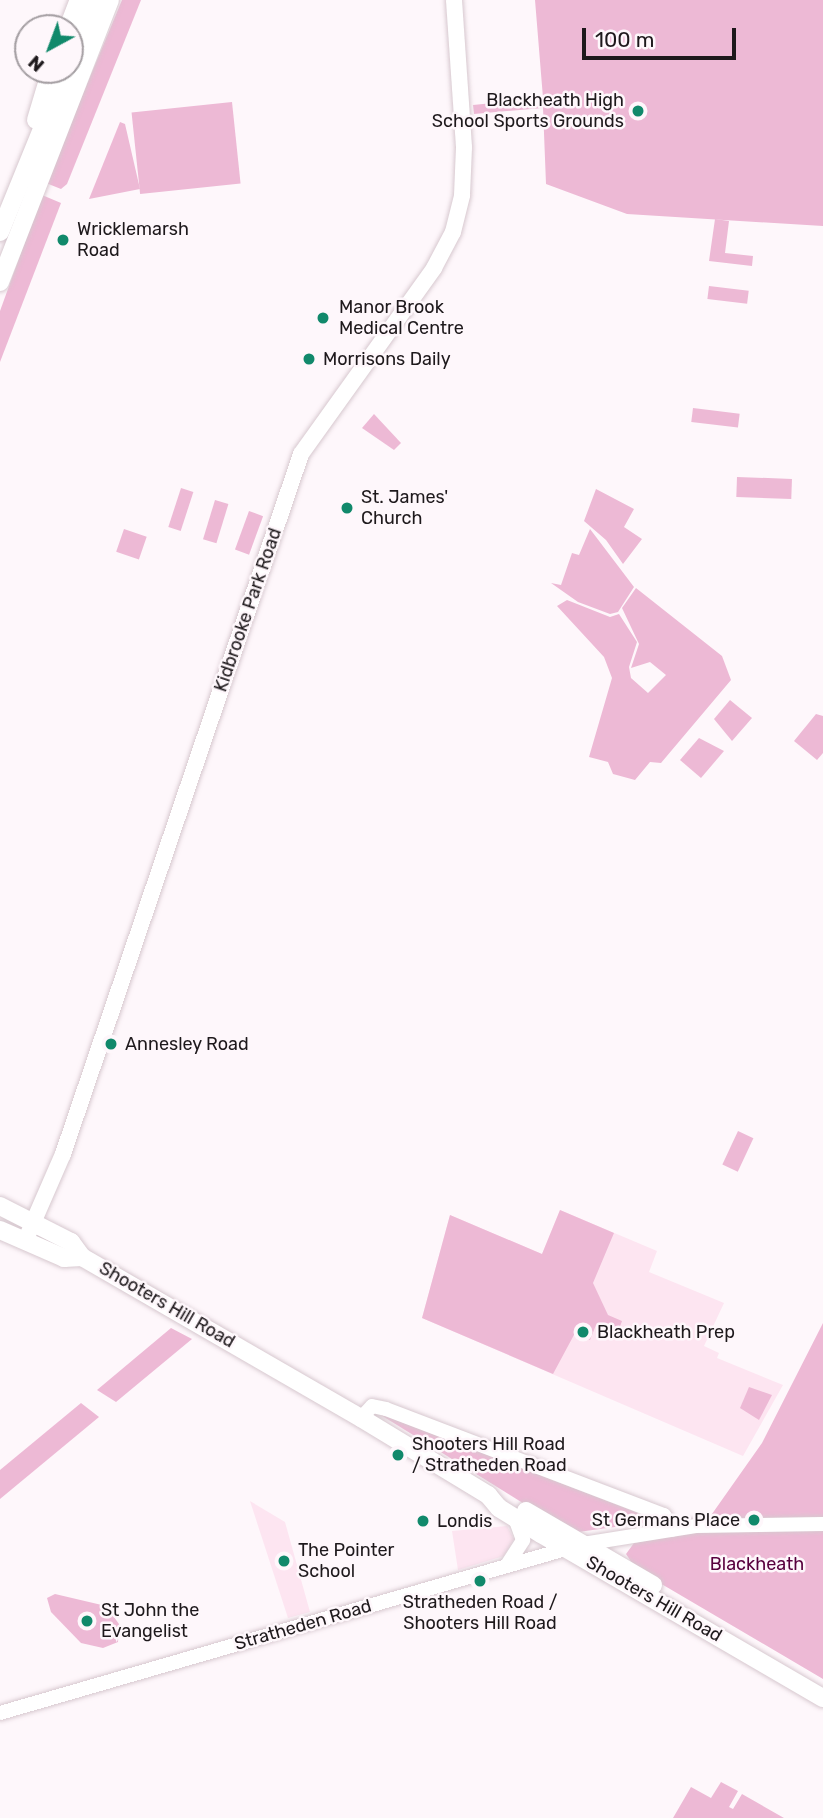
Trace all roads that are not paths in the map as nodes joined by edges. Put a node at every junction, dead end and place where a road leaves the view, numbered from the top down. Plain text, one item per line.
1 (94, 0) edge
2 (110, 0) edge
3 (454, 0) edge
4 (84, 25) edge
5 (47, 84) edge
6 (60, 84) edge
7 (16, 191) junction
8 (0, 232) edge
9 (0, 282) edge
10 (0, 1206) edge
11 (35, 1223) junction
12 (0, 1230) edge
13 (26, 1239) junction
14 (82, 1256) junction
15 (361, 1418) junction
16 (488, 1495) junction
17 (515, 1518) junction
18 (823, 1524) edge
19 (673, 1530) junction
20 (630, 1538) junction
21 (570, 1542) junction
22 (506, 1566) junction
23 (627, 1569) junction
24 (823, 1684) edge
25 (823, 1698) edge
26 (0, 1713) edge

1 - 4 highway
2 - 9 highway
3 - 11 main road, Kidbrooke Park Road
5 - 7 highway
6 - 7 highway
7 - 8 highway
10 - 11 highway, Shooters Hill Road
11 - 13 main road, Kidbrooke Park Road
11 - 14 highway, Shooters Hill Road
12 - 13 highway, Shooters Hill Road
13 - 14 highway, Shooters Hill Road
14 - 15 highway, Shooters Hill Road
15 - 16 highway, Shooters Hill Road
15 - 19 main road
16 - 17 highway, Shooters Hill Road
16 - 21 highway, Shooters Hill Road
17 - 21 highway, Shooters Hill Road
17 - 22 main road
18 - 19 main road, Stratheden Road
19 - 20 main road, Stratheden Road
20 - 21 main road, Stratheden Road
20 - 23 main road
21 - 22 main road, Stratheden Road
21 - 23 highway, Shooters Hill Road
21 - 25 highway, Shooters Hill Road
22 - 26 main road, Stratheden Road
23 - 24 highway, Shooters Hill Road

